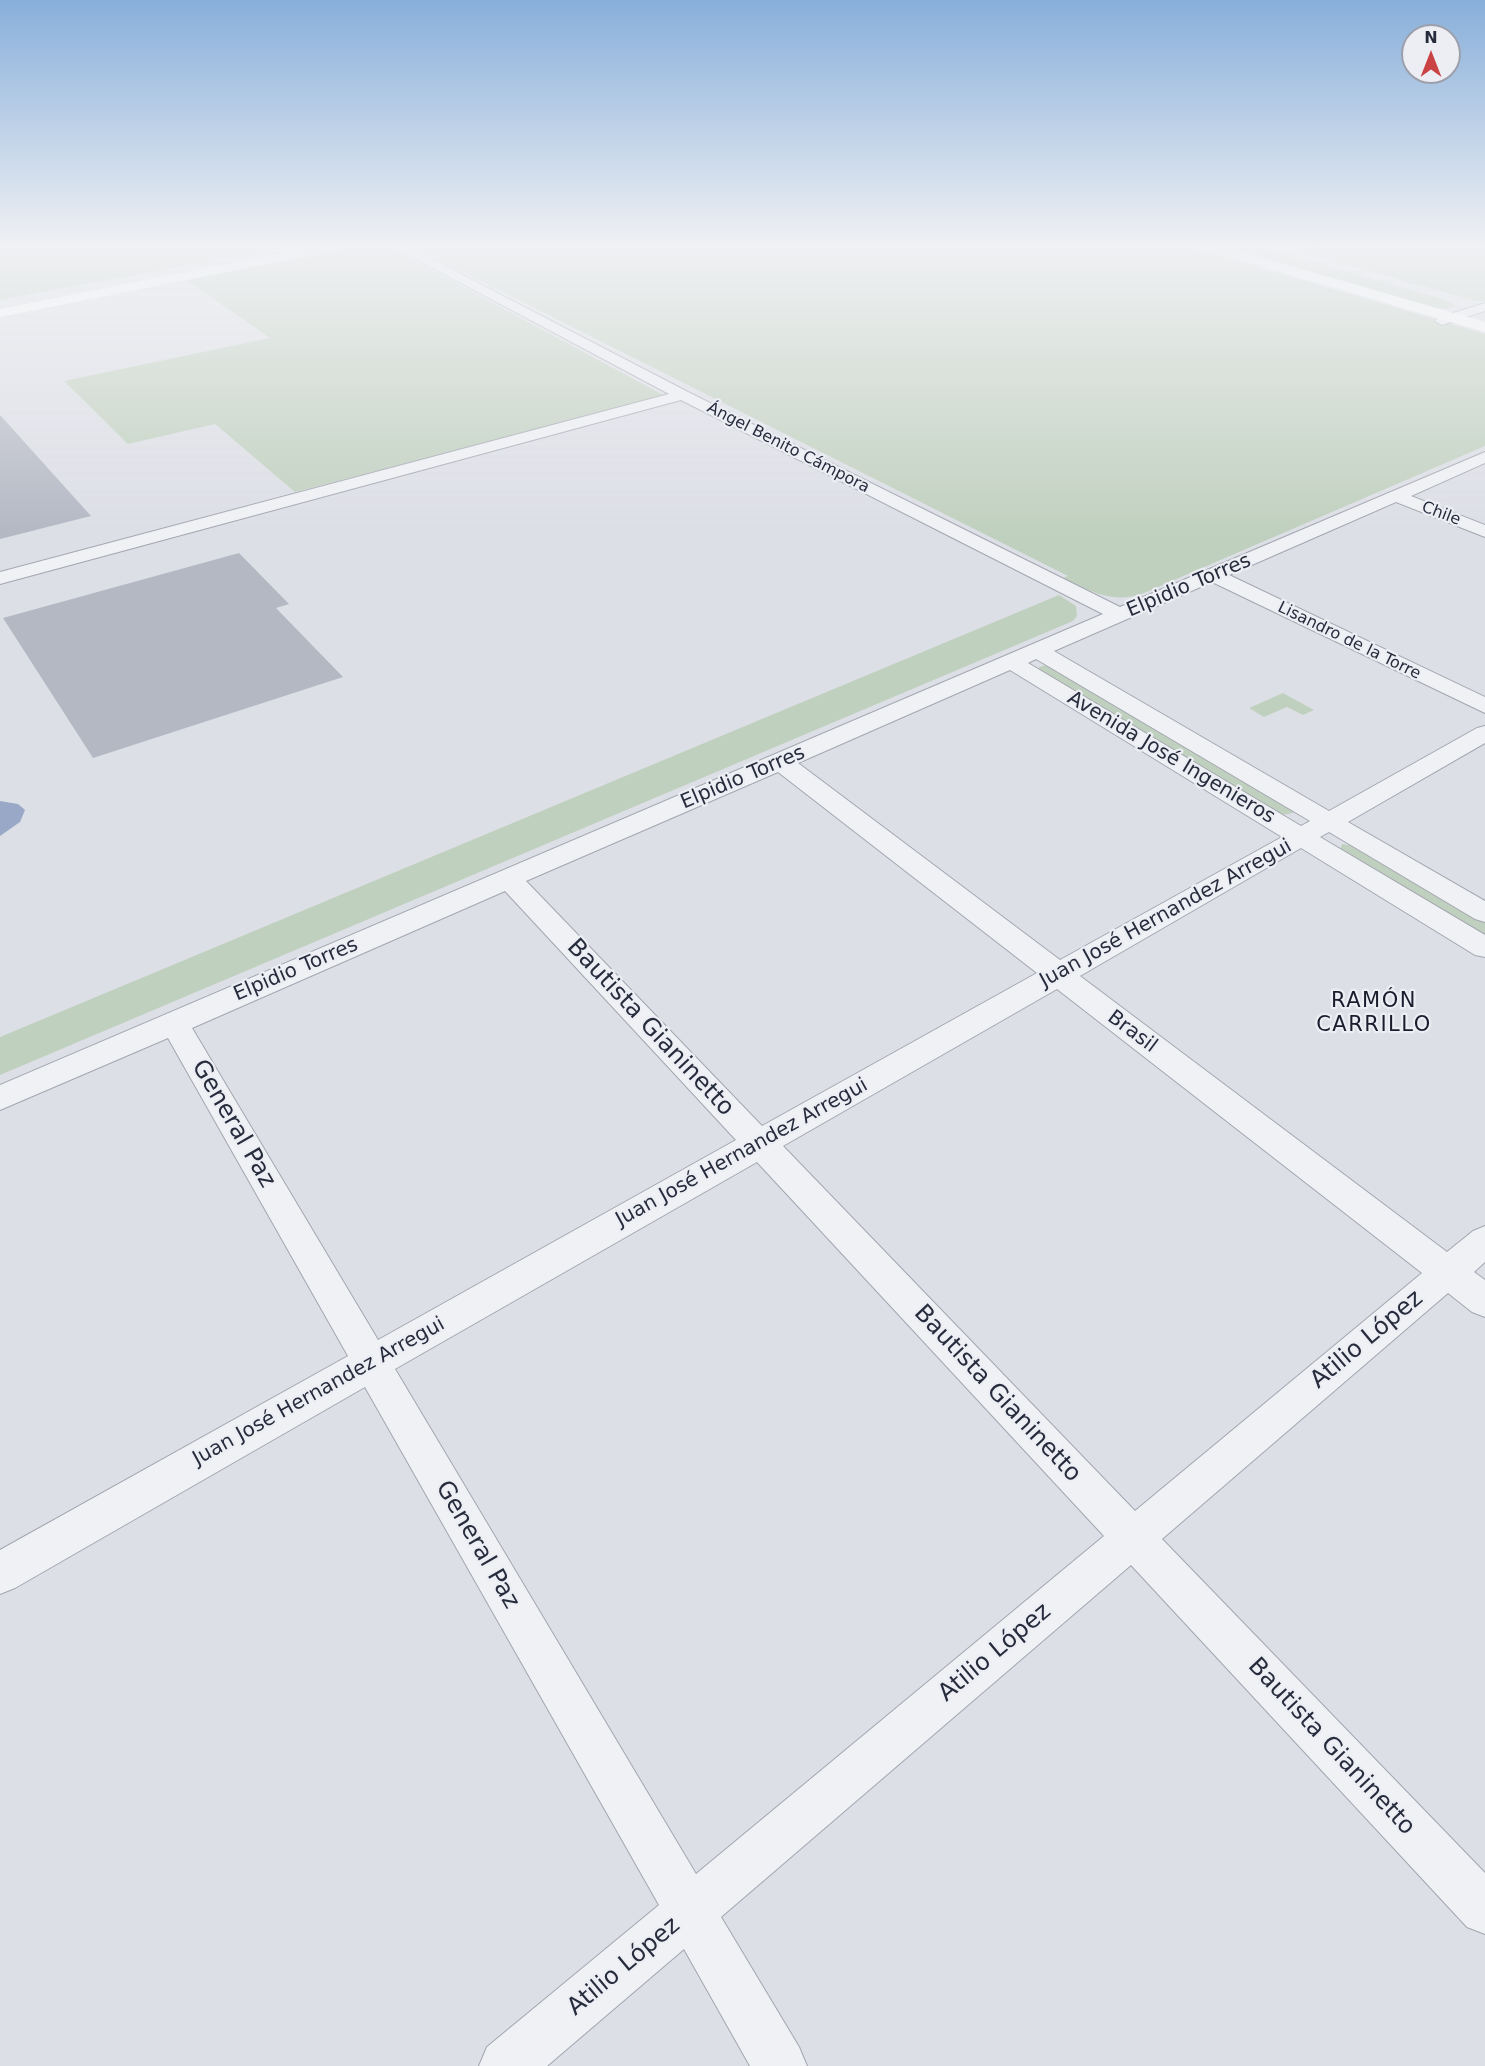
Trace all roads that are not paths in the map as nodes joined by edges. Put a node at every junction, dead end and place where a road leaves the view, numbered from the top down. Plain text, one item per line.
1 (579, 340) edge
2 (683, 395) junction
3 (1485, 457) edge
4 (1396, 496) junction
5 (1485, 531) edge
6 (1213, 575) junction
7 (0, 578) edge
8 (1120, 615) junction
9 (1038, 651) junction
10 (1011, 662) junction
11 (1485, 706) edge
12 (1485, 733) edge
13 (781, 762) junction
14 (1315, 829) junction
15 (509, 879) junction
16 (1485, 913) edge
17 (1485, 948) edge
18 (1058, 975) junction
19 (174, 1023) junction
20 (0, 1098) edge
21 (760, 1143) junction
22 (1485, 1241) edge
23 (1448, 1272) junction
24 (1485, 1301) edge
25 (371, 1363) junction
26 (1133, 1537) junction
27 (0, 1573) edge
28 (1485, 1910) edge
29 (690, 1911) junction
30 (506, 2066) edge
31 (780, 2066) edge

1 - 2 street, Ángel Benito Cámpora
2 - 7 street
2 - 8 street, Ángel Benito Cámpora
3 - 4 street, Elpidio Torres
4 - 5 street, Chile
4 - 6 street, Elpidio Torres
6 - 8 street, Elpidio Torres
6 - 11 street, Lisandro de la Torre
8 - 9 street, Elpidio Torres
9 - 10 street, Elpidio Torres
9 - 14 street, Avenida José Ingenieros
10 - 13 street, Elpidio Torres
10 - 14 street, Avenida José Ingenieros
12 - 14 street, Juan José Hernandez Arregui
13 - 15 street, Elpidio Torres
13 - 18 street, Brasil
14 - 16 street, Avenida José Ingenieros
14 - 17 street, Avenida José Ingenieros
14 - 18 street, Juan José Hernandez Arregui
15 - 19 street, Elpidio Torres
15 - 21 street, Bautista Gianinetto
18 - 21 street, Juan José Hernandez Arregui
18 - 23 street, Brasil
19 - 20 street, Elpidio Torres
19 - 25 street, General Paz
21 - 25 street, Juan José Hernandez Arregui
21 - 26 street, Bautista Gianinetto
22 - 23 street, Atilio López
23 - 24 street, Brasil
23 - 26 street, Atilio López
25 - 27 street, Juan José Hernandez Arregui
25 - 29 street, General Paz
26 - 28 street, Bautista Gianinetto
26 - 29 street, Atilio López
29 - 30 street, Atilio López
29 - 31 street, General Paz

